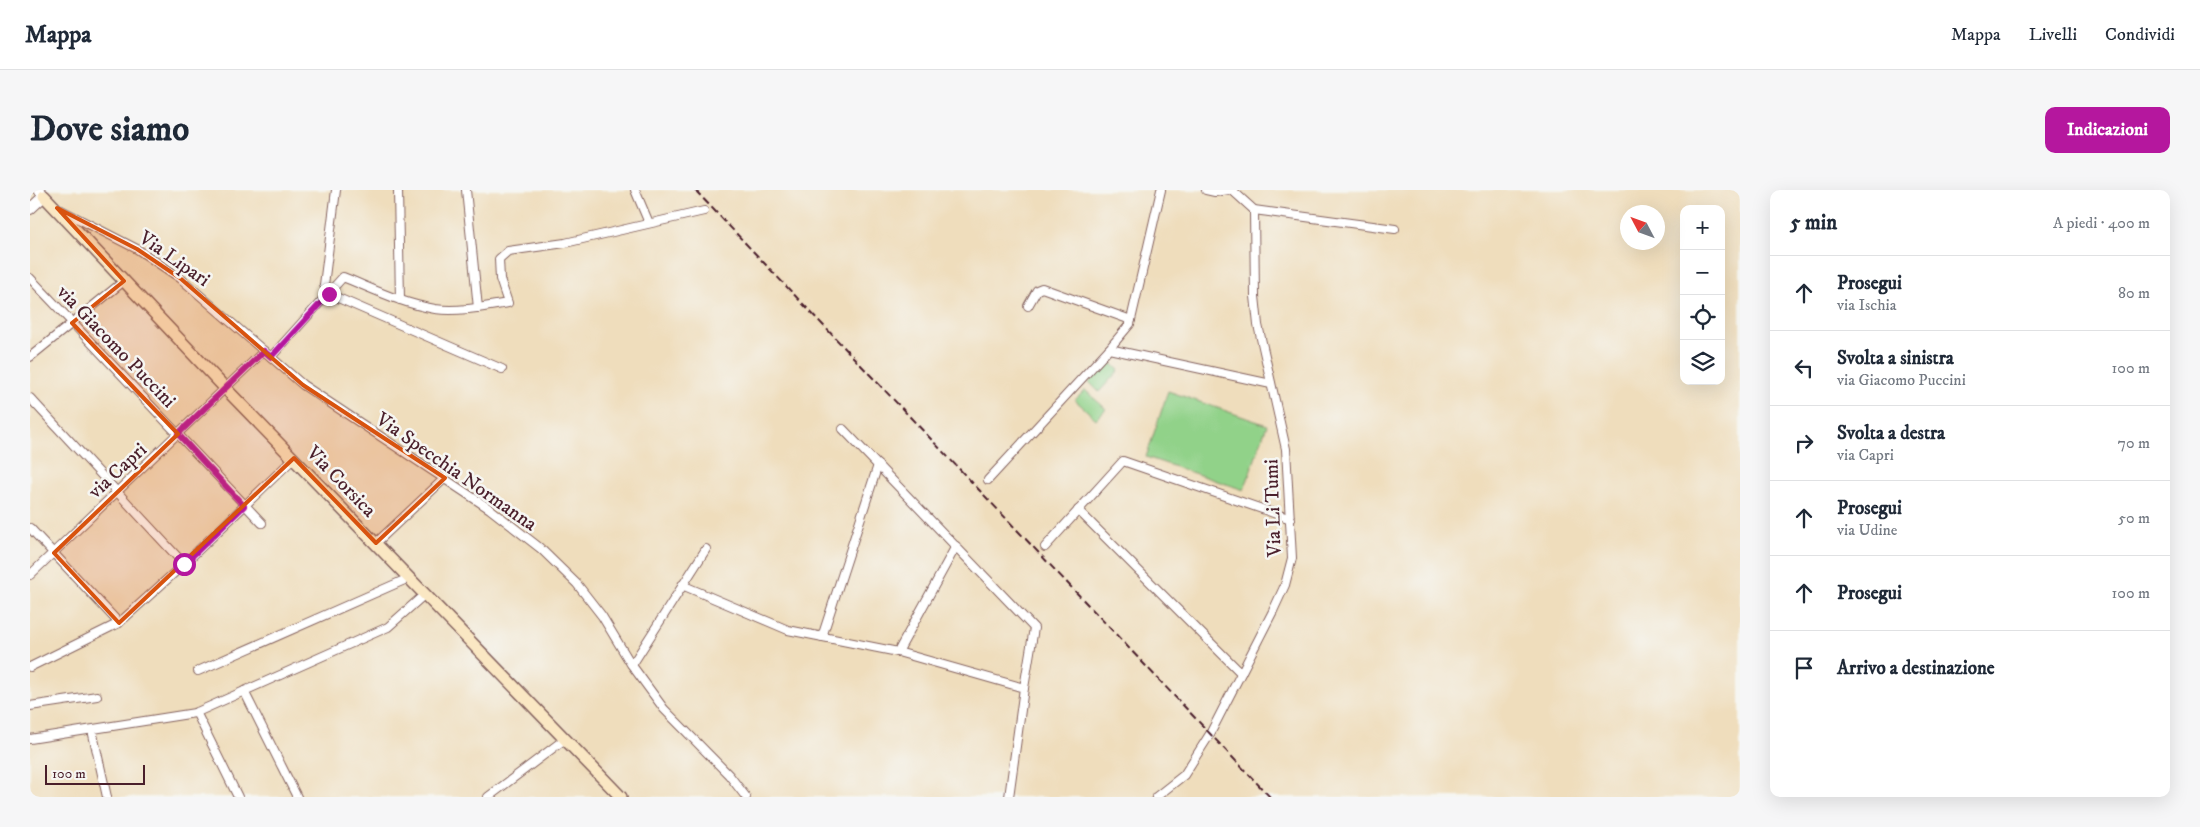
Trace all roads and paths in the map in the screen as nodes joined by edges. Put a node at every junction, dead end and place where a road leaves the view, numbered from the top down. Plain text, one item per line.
1 (336, 190) edge
2 (398, 190) edge
3 (466, 190) edge
4 (635, 190) edge
5 (1161, 190) edge
6 (1206, 190) edge
7 (1231, 190) edge
8 (41, 193) edge
9 (57, 208) junction
10 (30, 209) edge
11 (1254, 210) junction
12 (704, 211) dead end
13 (648, 223) junction
14 (1396, 229) dead end
15 (30, 278) edge
16 (124, 281) junction
17 (329, 294) junction
18 (400, 300) junction
19 (1028, 306) dead end
20 (478, 308) junction
21 (1132, 320) junction
22 (72, 323) junction
23 (1109, 349) junction
24 (264, 351) junction
25 (30, 357) edge
26 (271, 357) junction
27 (502, 369) dead end
28 (1271, 384) junction
29 (226, 389) junction
30 (30, 398) edge
31 (843, 429) dead end
32 (178, 434) junction
33 (294, 458) junction
34 (878, 465) junction
35 (445, 478) junction
36 (988, 480) dead end
37 (118, 492) junction
38 (244, 506) junction
39 (1078, 510) junction
40 (1291, 519) junction
41 (262, 523) dead end
42 (30, 528) edge
43 (376, 543) junction
44 (956, 546) junction
45 (1045, 547) dead end
46 (706, 549) dead end
47 (54, 553) junction
48 (184, 564) junction
49 (30, 575) edge
50 (409, 578) junction
51 (682, 586) junction
52 (425, 594) junction
53 (119, 623) junction
54 (822, 637) junction
55 (898, 652) junction
56 (632, 665) junction
57 (30, 667) edge
58 (198, 671) dead end
59 (1241, 673) junction
60 (1024, 688) junction
61 (244, 691) junction
62 (97, 696) dead end
63 (30, 706) edge
64 (196, 712) junction
65 (92, 730) junction
66 (30, 739) edge
67 (565, 739) junction
68 (107, 797) edge
69 (238, 797) edge
70 (297, 797) edge
71 (488, 797) edge
72 (621, 797) edge
73 (746, 797) edge
74 (1009, 797) edge
75 (1156, 797) edge

1 - 17 street
2 - 18 street
3 - 20 street
4 - 13 street
5 - 21 street
6 - 7 street
7 - 11 street
8 - 9 main road, Via Corsica
8 - 10 street
9 - 16 main road, Via Corsica
9 - 24 street, Via Lipari
11 - 14 street
11 - 28 street, Via Li Tumi
12 - 13 street
13 - 20 street
15 - 22 street, via Giacomo Puccini
16 - 22 street
16 - 29 main road, Via Corsica
17 - 18 street
17 - 26 street
17 - 27 street
18 - 20 street
19 - 21 street
21 - 23 street
22 - 25 street
22 - 32 street, via Giacomo Puccini
23 - 28 street
23 - 36 street
24 - 26 street, Via Specchia Normanna
24 - 29 street, via Capri
26 - 35 street, Via Specchia Normanna
28 - 40 street, Via Li Tumi
29 - 32 street, via Capri
29 - 33 main road, Via Corsica
30 - 37 street
31 - 34 street
32 - 37 street, via Capri
32 - 38 street, via Giacomo Puccini
33 - 38 street
33 - 43 main road, Via Corsica
34 - 44 street
34 - 54 street
35 - 43 street
35 - 56 street, Via Specchia Normanna
37 - 47 street, via Capri
37 - 48 street
38 - 41 street, via Giacomo Puccini
38 - 48 street
39 - 40 street
39 - 45 street
39 - 59 street
40 - 59 street, Via Li Tumi
42 - 47 street
43 - 50 main road, Via Corsica
44 - 55 street
44 - 60 street
46 - 51 street
47 - 49 street, via Capri
47 - 53 street
48 - 53 street
50 - 52 main road, Via Corsica
50 - 58 street
51 - 54 street
51 - 56 street
52 - 61 street
52 - 67 main road, Via Corsica
53 - 57 street
54 - 55 street
55 - 60 street
56 - 73 street, Via Specchia Normanna
59 - 75 street, Via Li Tumi
60 - 74 street
61 - 64 street
61 - 70 street
62 - 63 street
64 - 65 street
64 - 69 street
65 - 66 street
65 - 68 street
67 - 71 street
67 - 72 main road, Via Corsica

